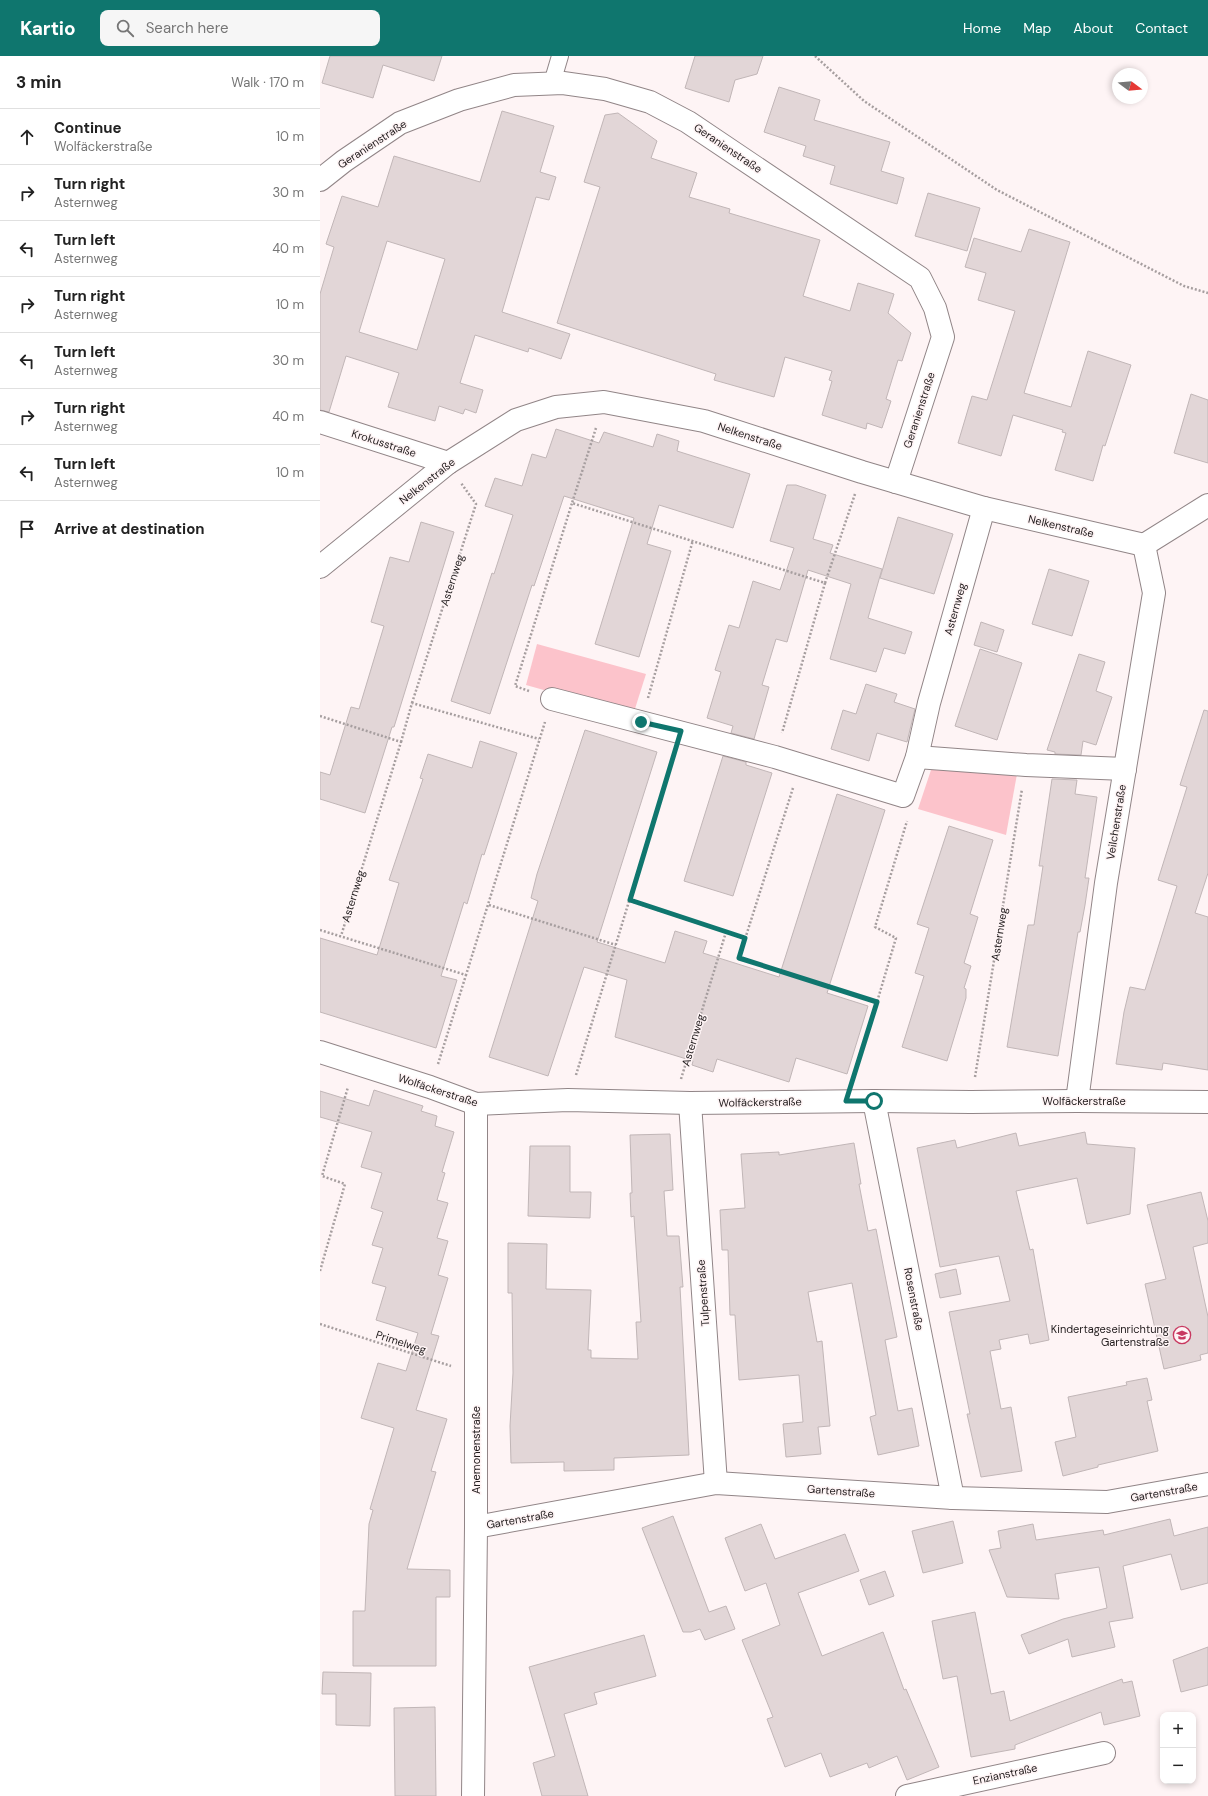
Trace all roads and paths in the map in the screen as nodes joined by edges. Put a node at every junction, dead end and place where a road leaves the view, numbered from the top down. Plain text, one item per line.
1 (560, 56) edge
2 (814, 56) edge
3 (552, 83) junction
4 (320, 180) edge
5 (1208, 293) edge
6 (604, 402) junction
7 (320, 422) edge
8 (448, 463) junction
9 (862, 472) junction
10 (896, 482) junction
11 (572, 503) junction
12 (1208, 505) edge
13 (984, 508) junction
14 (693, 540) junction
15 (1144, 545) junction
16 (320, 567) edge
17 (825, 583) junction
18 (552, 699) junction
19 (412, 703) junction
20 (320, 716) edge
21 (641, 722) junction
22 (681, 731) junction
23 (539, 739) junction
24 (401, 742) junction
25 (775, 757) junction
26 (917, 757) junction
27 (800, 764) junction
28 (1026, 765) junction
29 (1125, 769) junction
30 (903, 796) junction
31 (630, 900) junction
32 (489, 905) junction
33 (320, 930) edge
34 (726, 932) junction
35 (341, 936) junction
36 (745, 938) junction
37 (616, 945) junction
38 (466, 975) junction
39 (877, 1002) junction
40 (320, 1052) edge
41 (355, 1063) junction
42 (430, 1087) junction
43 (568, 1100) junction
44 (846, 1101) junction
45 (874, 1101) junction
46 (1077, 1101) junction
47 (682, 1102) junction
48 (971, 1102) junction
49 (1208, 1102) edge
50 (476, 1104) junction
51 (321, 1176) edge
52 (320, 1272) edge
53 (320, 1324) edge
54 (476, 1374) junction
55 (716, 1483) junction
56 (1208, 1484) edge
57 (953, 1498) junction
58 (476, 1527) junction
59 (1104, 1752) dead end
60 (473, 1796) edge
61 (907, 1796) edge

1 - 3 lane
2 - 5 path
3 - 4 street, Geranienstraße
3 - 10 street, Geranienstraße
6 - 8 street, Nelkenstraße
6 - 9 street, Nelkenstraße
6 - 11 path
7 - 8 street, Krokusstraße
8 - 16 street, Nelkenstraße
8 - 19 path, Asternweg
9 - 10 street, Nelkenstraße
9 - 17 path
10 - 13 street, Nelkenstraße
11 - 14 path
11 - 18 path
12 - 15 street
13 - 15 street, Nelkenstraße
13 - 26 street, Asternweg
14 - 17 path
14 - 21 path
15 - 29 street, Veilchenstraße
17 - 25 path
18 - 21 street
18 - 23 path
19 - 23 path
19 - 24 path, Asternweg
20 - 24 path
21 - 22 street
22 - 25 street
22 - 31 path
23 - 32 path
24 - 35 path, Asternweg
25 - 27 street
26 - 28 street
26 - 30 street, Asternweg
27 - 30 street
27 - 36 path
28 - 29 street
28 - 48 path, Asternweg
29 - 46 street, Veilchenstraße
30 - 39 path
31 - 34 path
31 - 37 path
32 - 37 path
32 - 38 path
33 - 35 path, Asternweg
34 - 36 path
34 - 47 path, Asternweg
35 - 38 path, Asternweg
36 - 39 path
37 - 43 path
38 - 42 path
39 - 44 path
40 - 41 street, Wolfäckerstraße
41 - 42 street, Wolfäckerstraße
41 - 51 path
42 - 50 street, Wolfäckerstraße
43 - 47 street, Wolfäckerstraße
43 - 50 street, Wolfäckerstraße
44 - 45 street, Wolfäckerstraße
44 - 47 street, Wolfäckerstraße
45 - 48 street, Wolfäckerstraße
45 - 57 street, Rosenstraße
46 - 48 street, Wolfäckerstraße
46 - 49 street, Wolfäckerstraße
47 - 55 street, Tulpenstraße
50 - 54 street, Anemonenstraße
51 - 52 path
53 - 54 path, Primelweg
54 - 58 street, Anemonenstraße
55 - 57 street, Gartenstraße
55 - 58 street, Gartenstraße
56 - 57 street, Gartenstraße
58 - 60 street, Anemonenstraße
59 - 61 street, Enzianstraße

